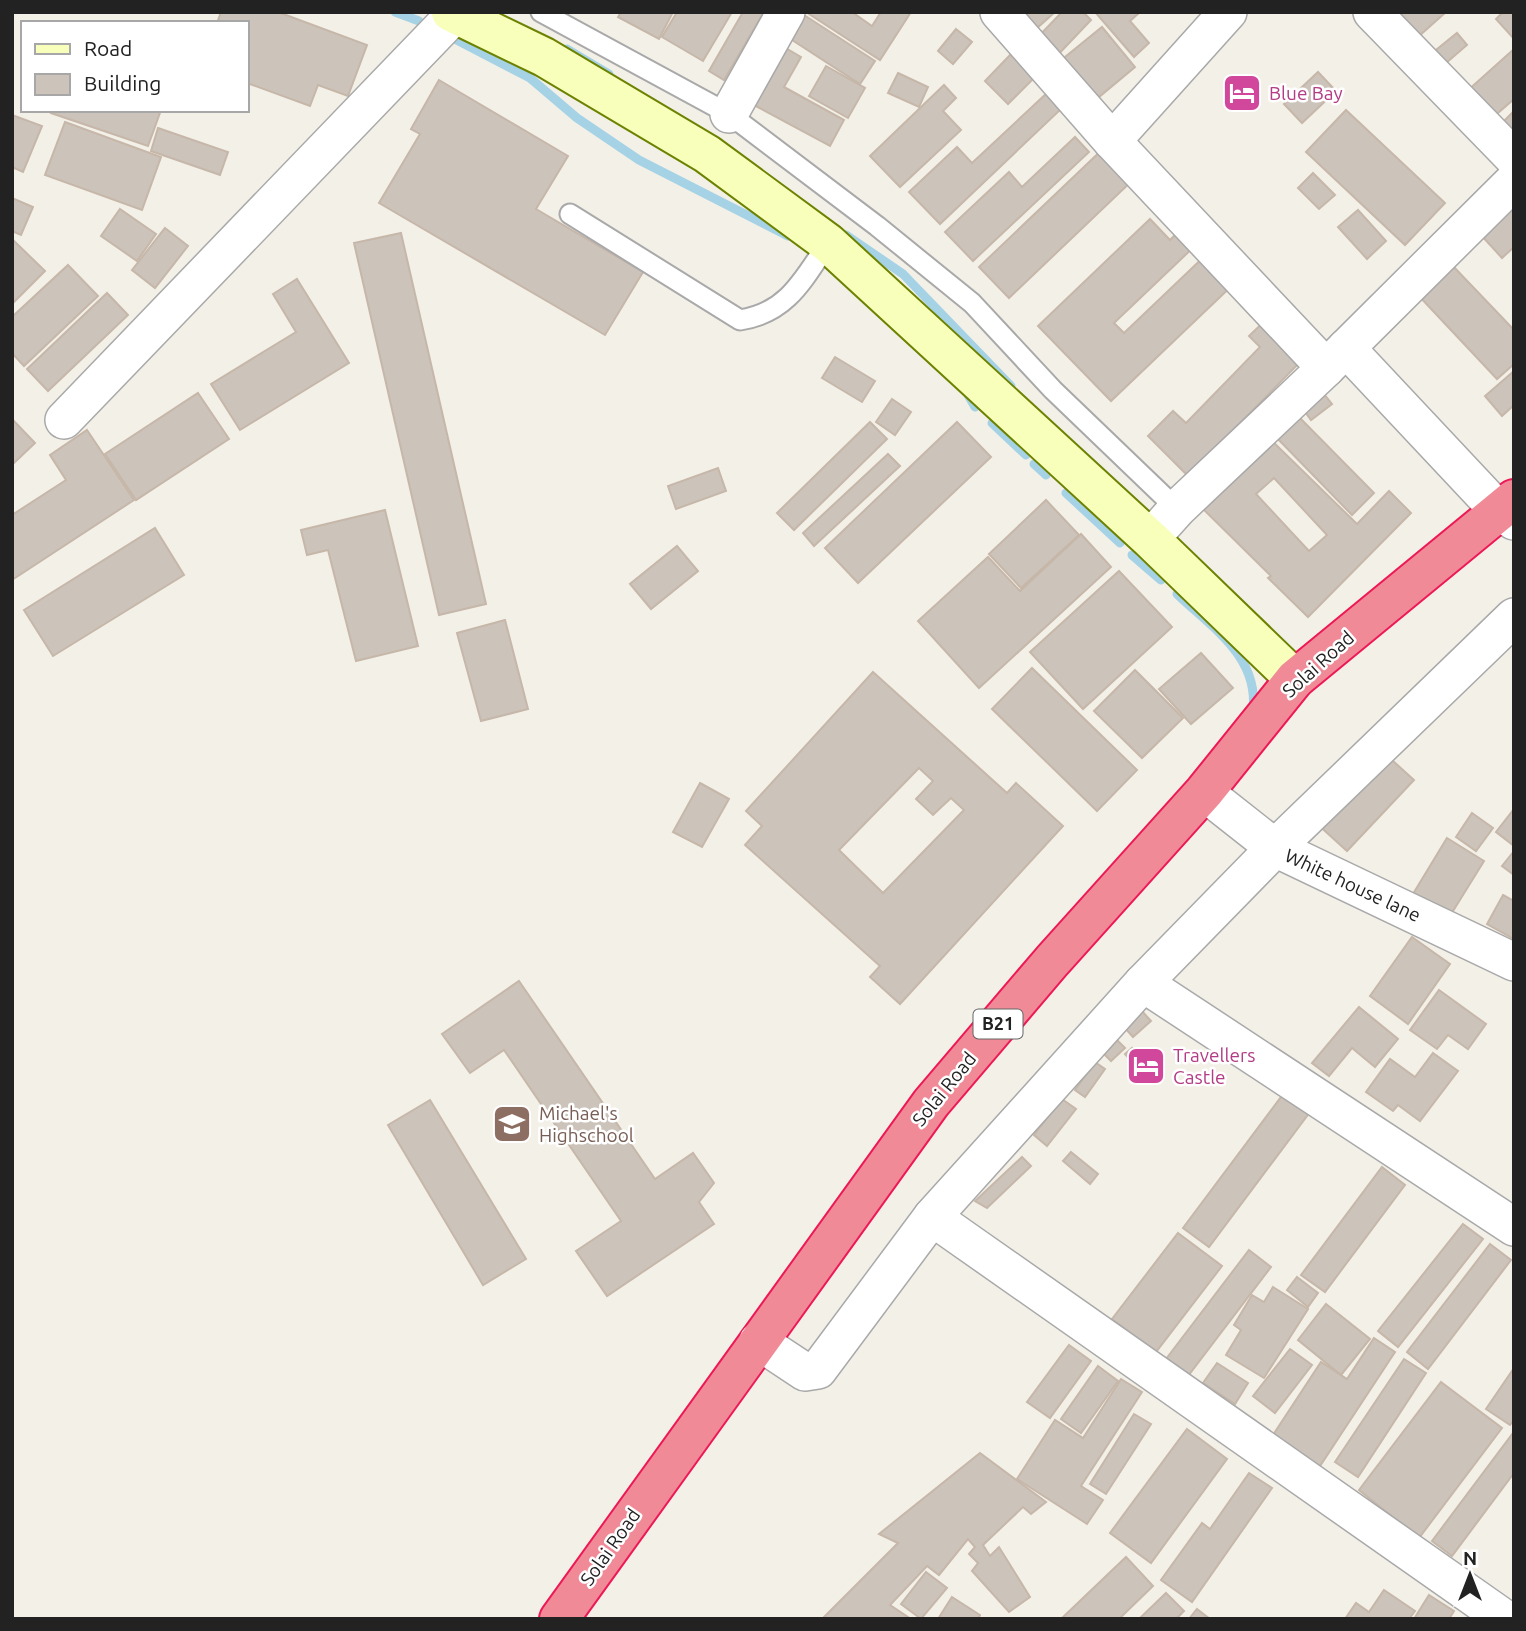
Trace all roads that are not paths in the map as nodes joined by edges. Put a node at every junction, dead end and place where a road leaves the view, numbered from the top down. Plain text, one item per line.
1 (541, 12) edge
2 (786, 12) edge
3 (999, 12) edge
4 (1228, 12) edge
5 (1372, 12) edge
6 (453, 13) edge
7 (729, 114) junction
8 (1112, 141) junction
9 (1514, 158) edge
10 (1514, 181) edge
11 (570, 214) dead end
12 (828, 243) junction
13 (1336, 358) junction
14 (64, 420) dead end
15 (1177, 509) junction
16 (1509, 510) edge
17 (1150, 539) junction
18 (1514, 617) edge
19 (1296, 679) junction
20 (1204, 792) junction
21 (1275, 848) junction
22 (1514, 962) edge
23 (1143, 983) junction
24 (932, 1217) junction
25 (1514, 1227) edge
26 (758, 1341) junction
27 (559, 1619) edge
28 (1505, 1619) edge

1 - 7 lane
2 - 7 street
3 - 8 street
4 - 8 street
5 - 9 street
6 - 12 street
6 - 14 street
7 - 15 lane
8 - 13 street
10 - 13 street
11 - 12 lane
12 - 17 street
13 - 15 street
13 - 16 street
15 - 17 street
16 - 19 highway, Solai Road / B21
17 - 19 street
18 - 21 street
19 - 20 highway, Solai Road / B21
20 - 21 street, White house lane
20 - 26 highway, Solai Road / B21
21 - 22 street, White house lane
21 - 23 street
23 - 24 street
23 - 25 street
24 - 26 street
24 - 28 street
26 - 27 highway, Solai Road / B21

